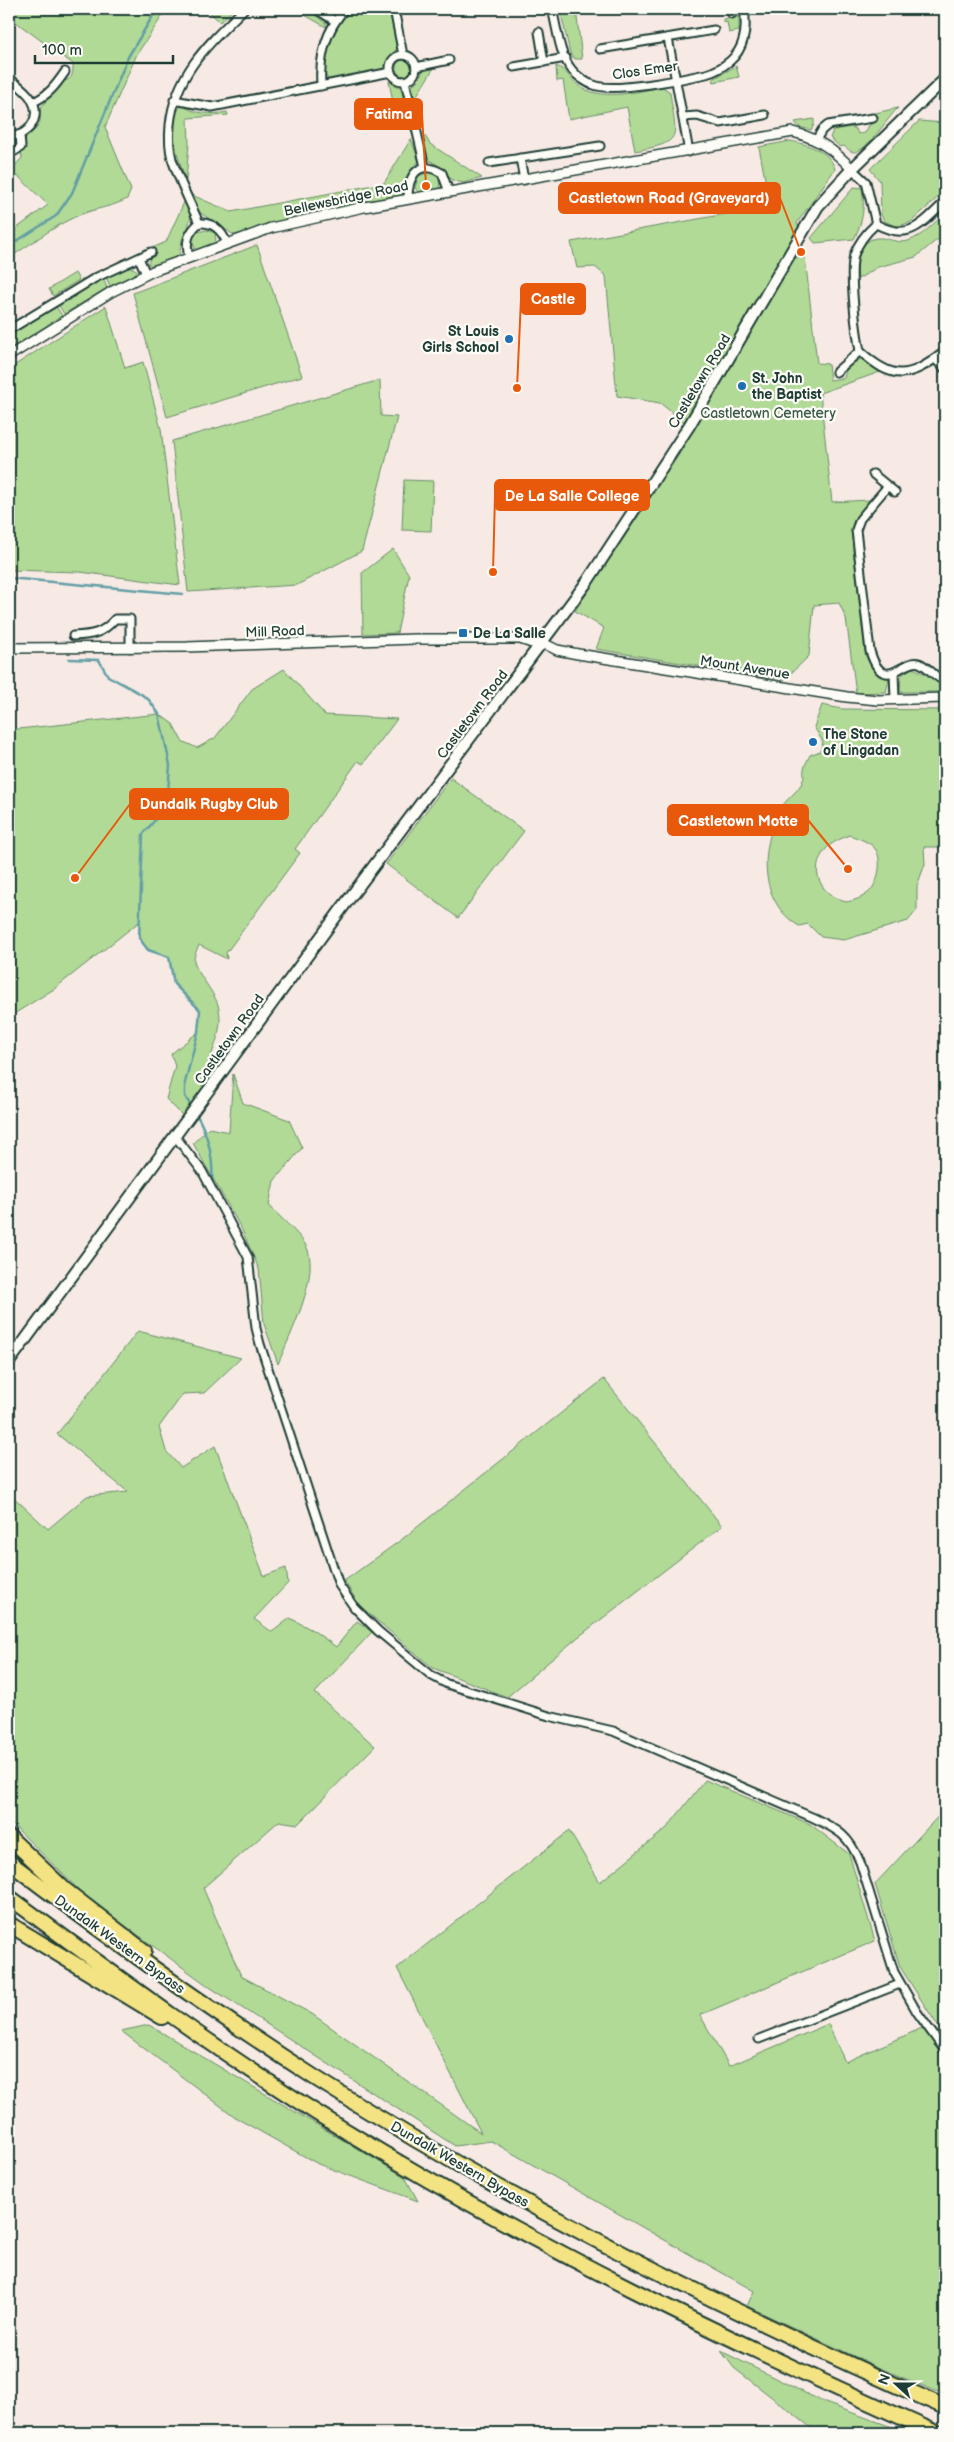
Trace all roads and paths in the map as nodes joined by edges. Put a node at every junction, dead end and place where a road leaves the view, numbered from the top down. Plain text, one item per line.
1 (244, 9) edge
2 (316, 9) edge
3 (345, 9) edge
4 (394, 9) edge
5 (552, 9) edge
6 (744, 9) edge
7 (335, 21) junction
8 (714, 30) dead end
9 (539, 32) dead end
10 (668, 38) junction
11 (600, 49) dead end
12 (403, 56) junction
13 (566, 58) junction
14 (449, 60) dead end
15 (544, 62) junction
16 (416, 67) junction
17 (514, 67) dead end
18 (65, 72) dead end
19 (391, 72) junction
20 (9, 78) edge
21 (676, 78) junction
22 (945, 79) edge
23 (405, 81) junction
24 (321, 86) junction
25 (174, 100) junction
26 (33, 102) junction
27 (766, 115) dead end
28 (683, 117) junction
29 (873, 118) dead end
30 (20, 135) junction
31 (9, 136) edge
32 (816, 140) junction
33 (600, 146) dead end
34 (9, 150) edge
35 (689, 152) junction
36 (520, 158) junction
37 (489, 163) dead end
38 (425, 167) junction
39 (852, 169) junction
40 (524, 180) junction
41 (450, 192) junction
42 (408, 199) junction
43 (945, 202) edge
44 (198, 223) junction
45 (876, 224) junction
46 (227, 242) junction
47 (151, 252) dead end
48 (189, 257) junction
49 (139, 258) junction
50 (146, 274) junction
51 (9, 330) edge
52 (860, 351) junction
53 (943, 353) dead end
54 (9, 356) edge
55 (935, 359) junction
56 (945, 369) edge
57 (836, 372) dead end
58 (872, 474) dead end
59 (888, 487) junction
60 (895, 492) dead end
61 (73, 636) dead end
62 (542, 644) junction
63 (9, 648) edge
64 (130, 648) junction
65 (894, 673) junction
66 (945, 681) edge
67 (945, 698) edge
68 (895, 699) junction
69 (175, 1136) junction
70 (9, 1362) edge
71 (9, 1837) edge
72 (9, 1862) edge
73 (9, 1897) edge
74 (9, 1924) edge
75 (900, 1984) junction
76 (759, 2039) dead end
77 (945, 2051) edge
78 (303, 2104) junction
79 (576, 2230) junction
80 (945, 2407) edge
81 (937, 2433) edge

1 - 25 street
2 - 7 street
3 - 7 street
4 - 12 street
5 - 13 street, Clos Emer
6 - 21 street, Clos Emer
7 - 24 street
8 - 10 street
9 - 15 street
10 - 11 street
10 - 21 street
12 - 16 street
12 - 19 street
13 - 15 street
13 - 21 street, Clos Emer
14 - 16 street
15 - 17 street
16 - 23 street
18 - 26 street
19 - 23 street
19 - 24 street
20 - 26 street
21 - 28 street
22 - 39 main road, Castletown Road
23 - 38 street
24 - 25 street
25 - 44 street
26 - 30 street
27 - 28 street
28 - 35 street
29 - 32 street
30 - 31 street
30 - 34 street
32 - 35 street, Bellewsbridge Road
32 - 39 street, Bellewsbridge Road
33 - 36 street
35 - 40 street, Bellewsbridge Road
36 - 37 street
36 - 40 street
38 - 41 street
38 - 42 street
39 - 45 street
39 - 62 main road, Castletown Road
40 - 41 street, Bellewsbridge Road
41 - 42 street, Bellewsbridge Road
42 - 46 street, Bellewsbridge Road
43 - 45 street
44 - 46 street
44 - 48 street
45 - 52 street
46 - 48 street, Bellewsbridge Road
47 - 49 street
48 - 50 street, Bellewsbridge Road
49 - 50 street
49 - 51 street
50 - 54 street, Bellewsbridge Road
52 - 55 street
52 - 57 street
53 - 55 street
55 - 56 street
58 - 59 street
59 - 60 street
59 - 65 street
61 - 64 street
62 - 64 street, Mill Road
62 - 68 street, Mount Avenue
62 - 69 main road, Castletown Road
63 - 64 street, Mill Road
65 - 66 street
65 - 68 street
67 - 68 street, Mount Avenue
69 - 70 main road, Castletown Road
69 - 75 street
71 - 79 highway
72 - 79 highway, Dundalk Western Bypass
73 - 78 highway, Dundalk Western Bypass
74 - 78 highway
75 - 76 street
75 - 77 street
78 - 81 highway, Dundalk Western Bypass
79 - 80 highway, Dundalk Western Bypass

